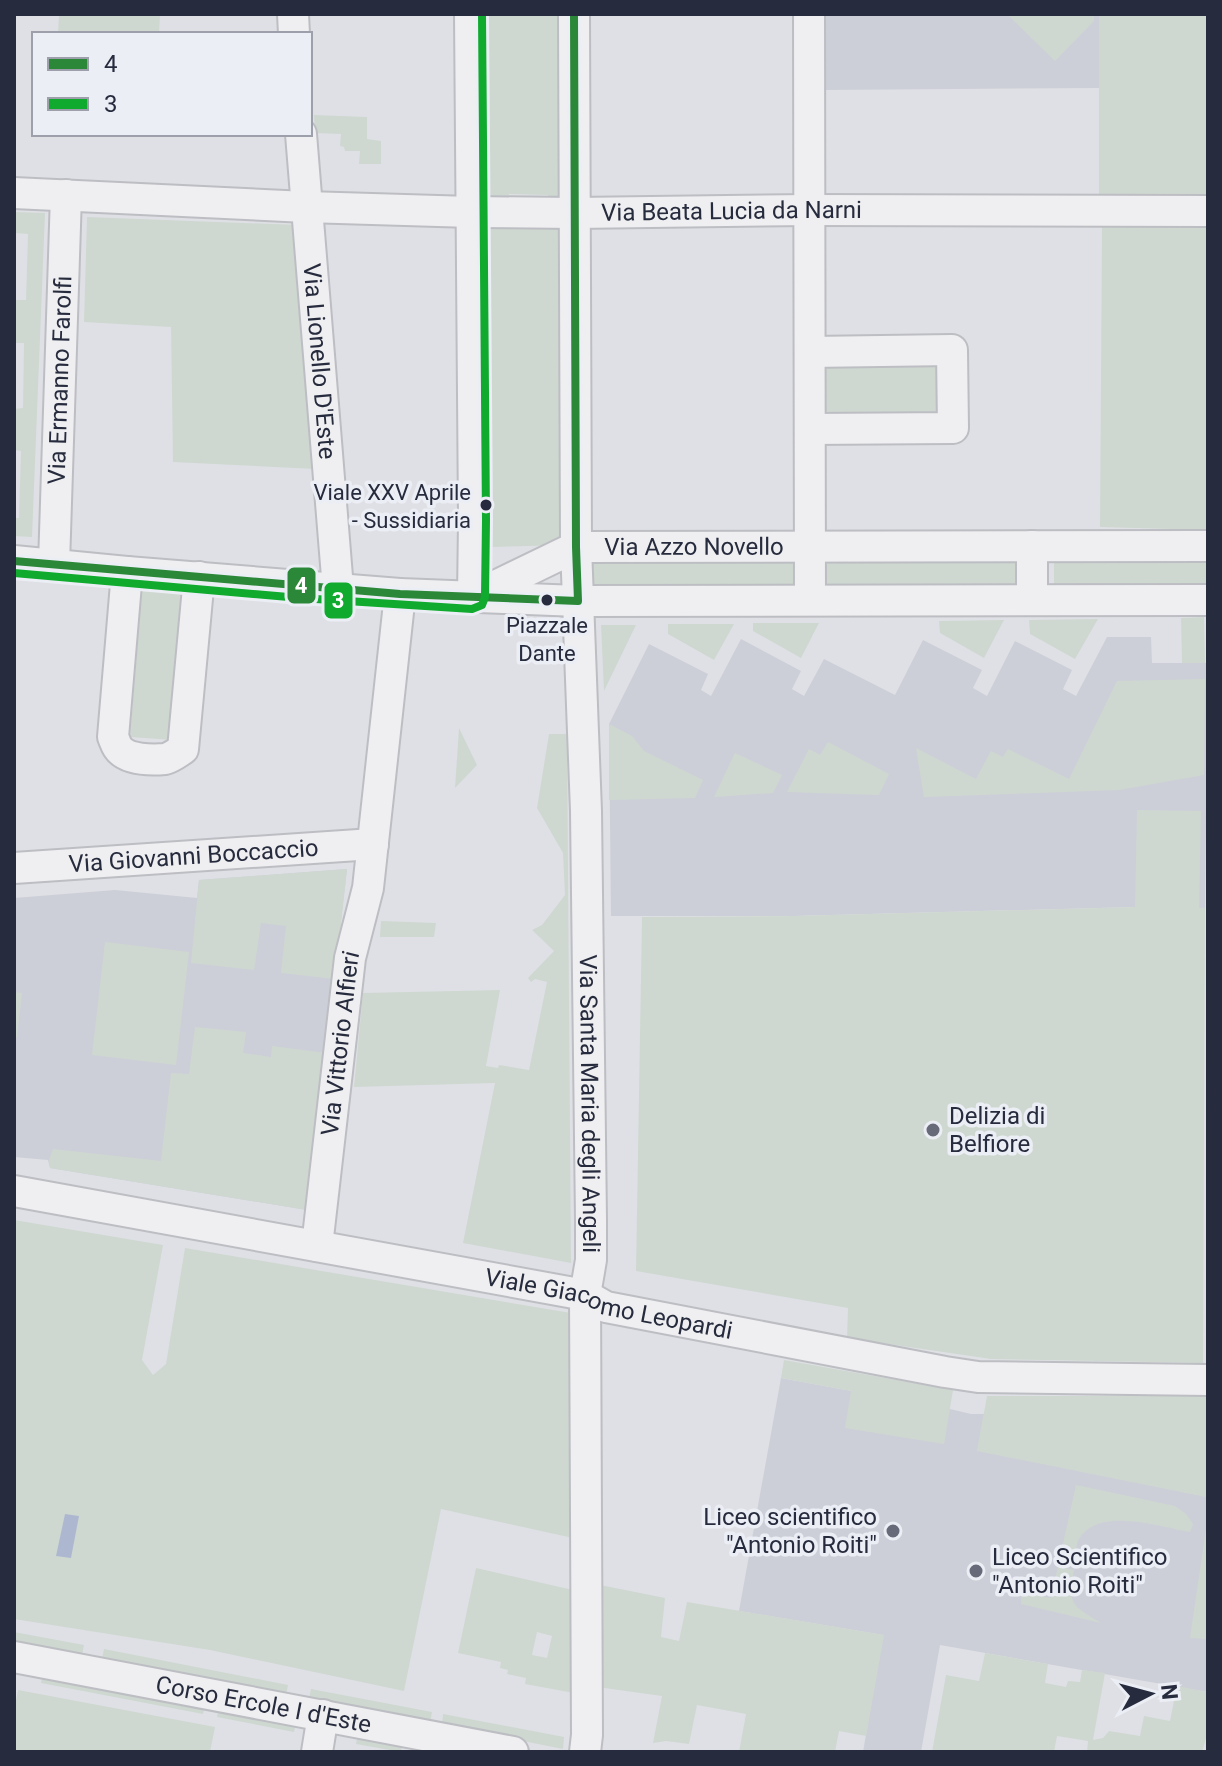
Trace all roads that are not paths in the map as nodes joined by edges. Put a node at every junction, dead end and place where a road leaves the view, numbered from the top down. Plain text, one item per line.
1 (470, 14) edge
2 (574, 14) edge
3 (809, 14) edge
4 (301, 136) edge
5 (14, 193) edge
6 (66, 195) junction
7 (306, 207) junction
8 (810, 210) junction
9 (1208, 211) edge
10 (471, 212) junction
11 (575, 213) junction
12 (810, 352) junction
13 (810, 429) junction
14 (810, 546) junction
15 (1032, 546) junction
16 (1208, 546) edge
17 (576, 547) junction
18 (14, 561) edge
19 (54, 564) junction
20 (127, 572) junction
21 (199, 577) junction
22 (338, 589) junction
23 (400, 594) junction
24 (473, 597) junction
25 (810, 600) junction
26 (1032, 600) junction
27 (1208, 600) edge
28 (578, 601) junction
29 (373, 844) junction
30 (14, 868) edge
31 (14, 1191) edge
32 (317, 1246) junction
33 (585, 1295) junction
34 (1208, 1380) edge
35 (14, 1657) edge
36 (323, 1715) junction
37 (317, 1752) edge
38 (513, 1752) edge
39 (585, 1752) edge

1 - 10 street
2 - 11 street, Via Santa Maria degli Angeli
3 - 8 street
4 - 7 street, Via Lionello D'Este
5 - 6 street, Via Beata Lucia da Narni
6 - 7 street, Via Beata Lucia da Narni
6 - 19 street, Via Ermanno Farolfi
7 - 10 street, Via Beata Lucia da Narni
7 - 22 street, Via Lionello D'Este
8 - 9 street, Via Beata Lucia da Narni
8 - 11 street, Via Beata Lucia da Narni
8 - 12 street
10 - 11 street, Via Beata Lucia da Narni
10 - 24 street
11 - 17 street, Via Santa Maria degli Angeli
12 - 13 street
12 - 13 street
13 - 14 street
14 - 15 street, Via Azzo Novello
14 - 17 street, Via Azzo Novello
14 - 25 street, Via Azzo Novello
15 - 16 street, Via Azzo Novello
15 - 26 street
17 - 24 street
17 - 28 street, Via Santa Maria degli Angeli
18 - 19 street
19 - 20 street
20 - 21 street
20 - 21 street
21 - 22 street
22 - 23 street
23 - 24 street
23 - 29 street, Via Vittorio Alfieri
24 - 28 street
25 - 26 street
25 - 28 street
26 - 27 street
28 - 33 street, Via Santa Maria degli Angeli
29 - 30 street, Via Giovanni Boccaccio
29 - 32 street, Via Vittorio Alfieri
31 - 32 street, Viale Giacomo Leopardi
32 - 33 street, Viale Giacomo Leopardi
33 - 34 street, Viale Giacomo Leopardi
33 - 39 street, Via Santa Maria degli Angeli
35 - 36 street, Corso Ercole I d'Este
36 - 37 street
36 - 38 street, Corso Ercole I d'Este

